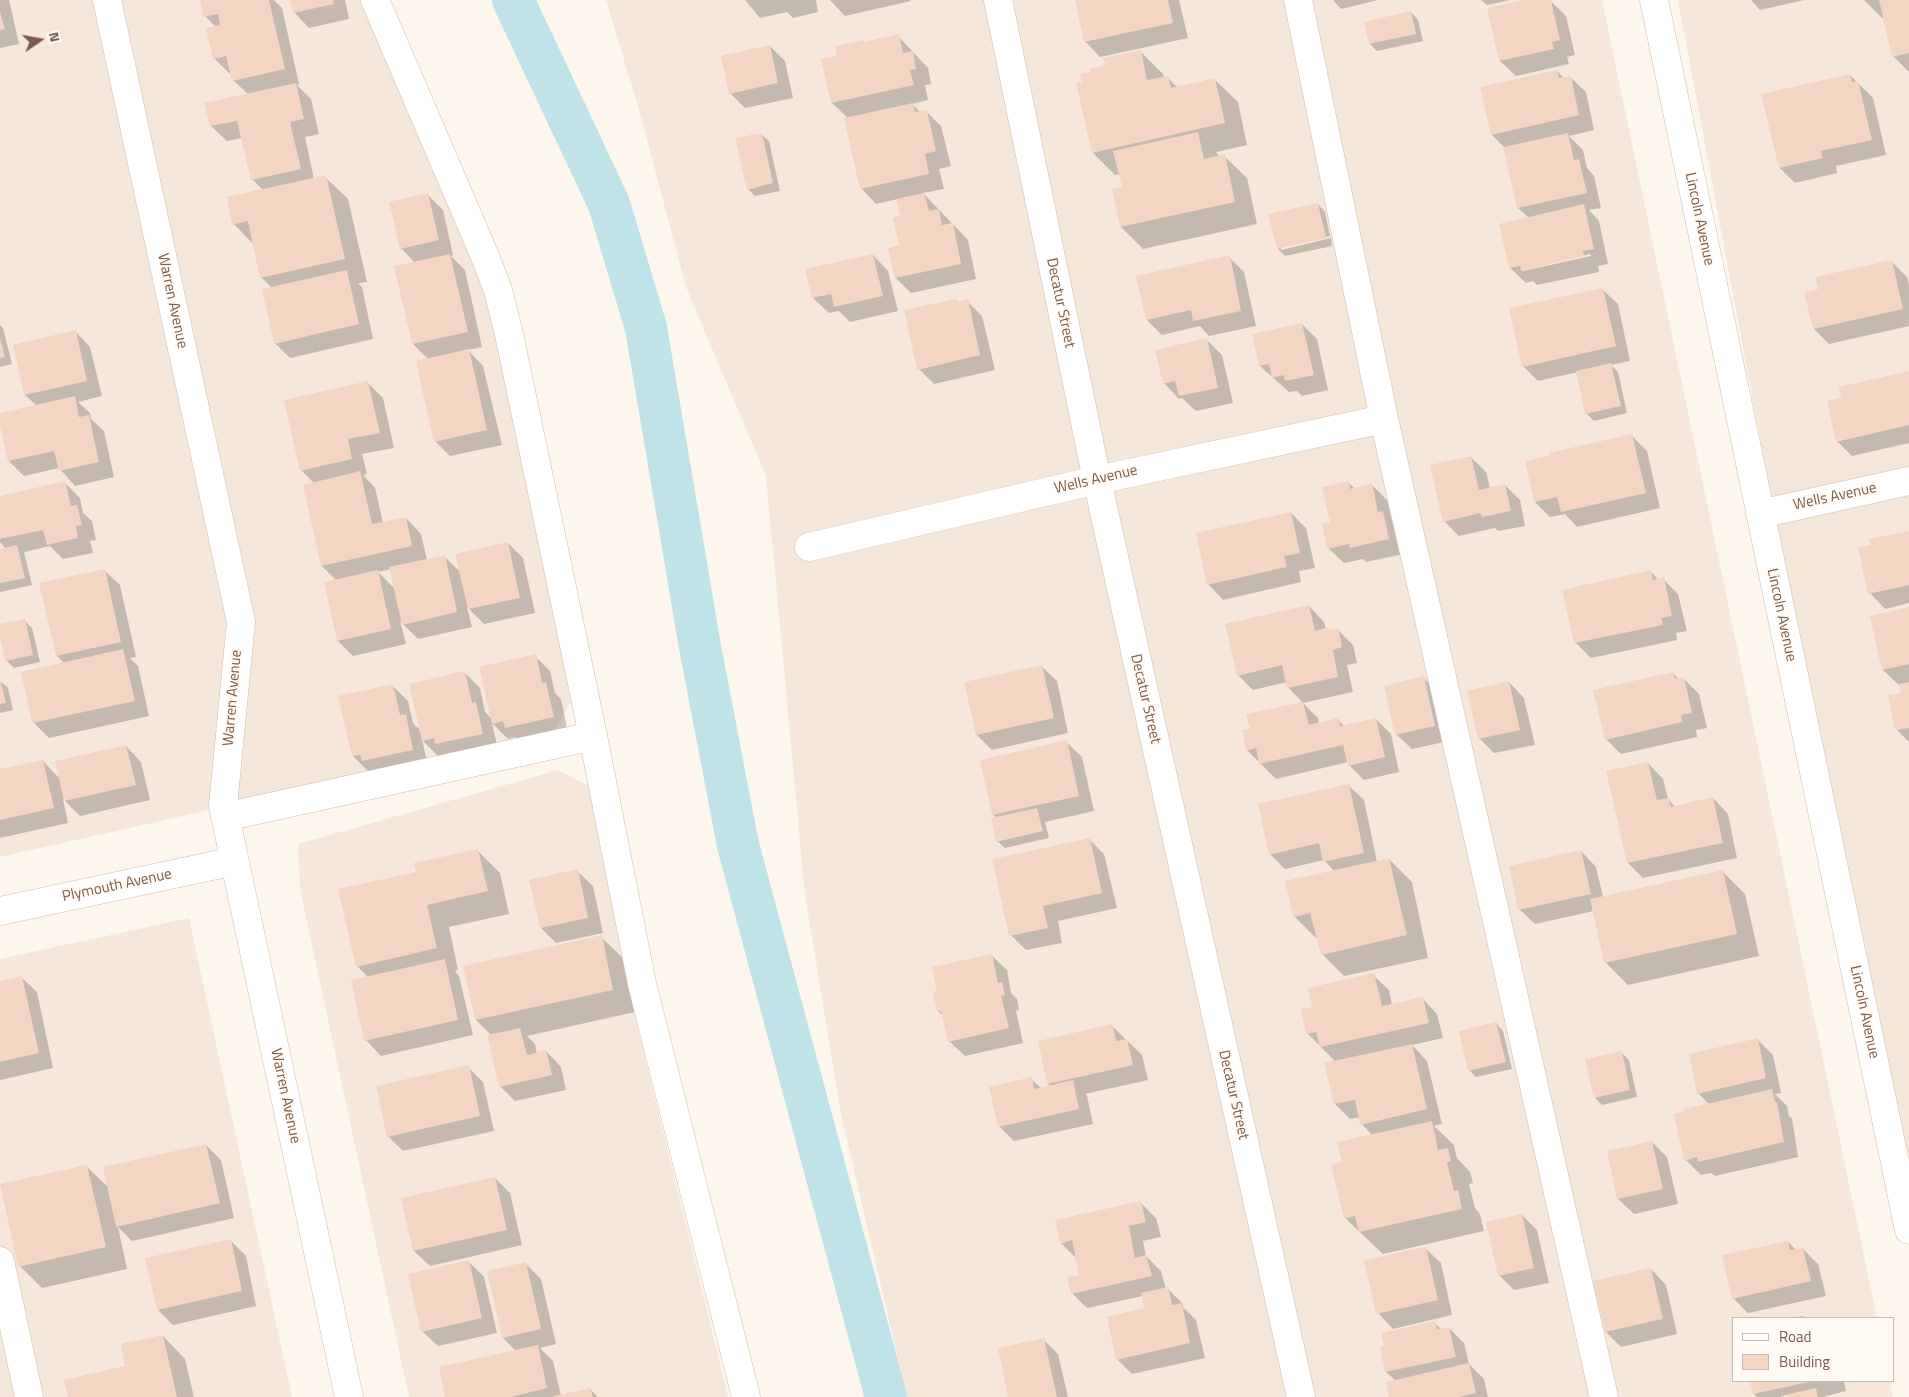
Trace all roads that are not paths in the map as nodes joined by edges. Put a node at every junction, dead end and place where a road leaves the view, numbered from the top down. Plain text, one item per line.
1 (107, 0) edge
2 (375, 0) edge
3 (998, 0) edge
4 (1298, 0) edge
5 (1654, 0) edge
6 (1384, 419) junction
7 (1097, 480) junction
8 (1909, 481) edge
9 (1760, 514) junction
10 (809, 547) dead end
11 (593, 736) junction
12 (226, 817) junction
13 (235, 861) junction
14 (0, 912) edge
15 (1909, 1230) edge
16 (0, 1261) edge
17 (29, 1397) edge
18 (349, 1397) edge
19 (746, 1397) edge
20 (1300, 1397) edge
21 (1604, 1397) edge

1 - 12 street, Warren Avenue
2 - 11 street
3 - 7 street, Decatur Street
4 - 6 street
5 - 9 street, Lincoln Avenue
6 - 7 street, Wells Avenue
6 - 21 street
7 - 10 street, Wells Avenue
7 - 20 street, Decatur Street
8 - 9 street, Wells Avenue
9 - 15 street, Lincoln Avenue
11 - 12 street
11 - 19 street
12 - 13 street, Warren Avenue
13 - 14 street, Plymouth Avenue
13 - 18 street, Warren Avenue
16 - 17 street

